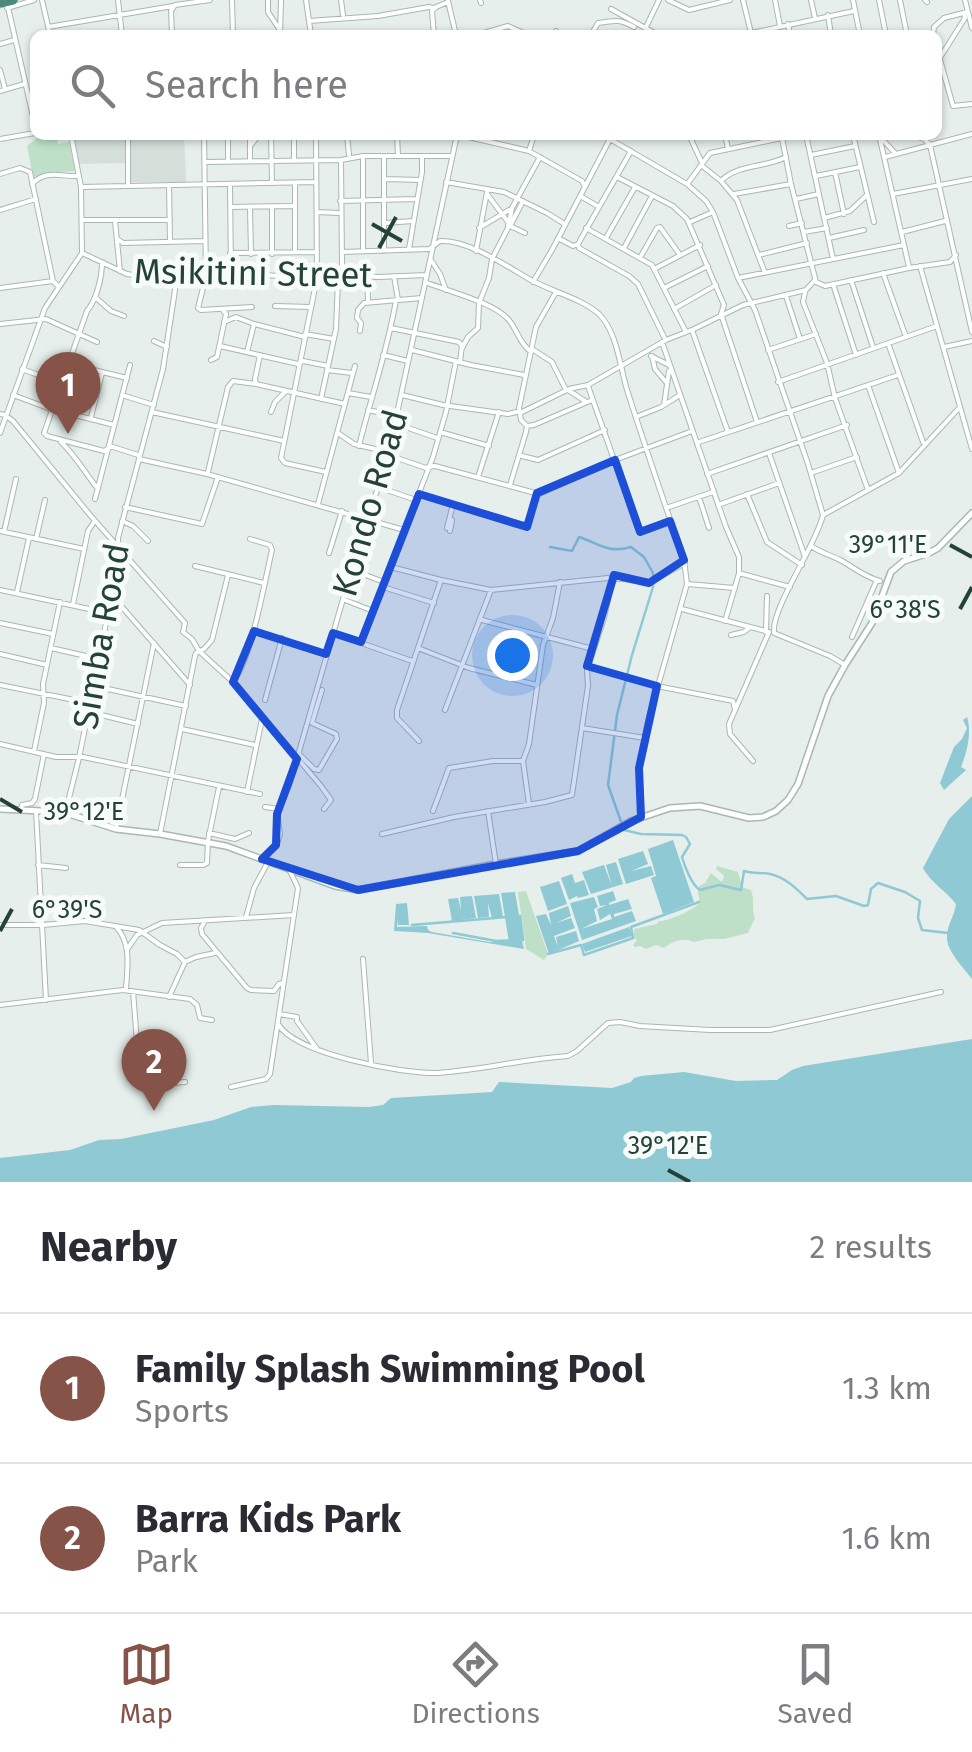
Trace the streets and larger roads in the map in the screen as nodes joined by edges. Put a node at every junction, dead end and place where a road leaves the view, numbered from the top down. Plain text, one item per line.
1 (34, 0) edge
2 (42, 0) edge
3 (118, 0) edge
4 (210, 0) edge
5 (232, 0) edge
6 (268, 0) edge
7 (281, 0) edge
8 (306, 0) edge
9 (341, 0) edge
10 (659, 0) edge
11 (668, 0) edge
12 (730, 0) edge
13 (743, 0) edge
14 (775, 0) edge
15 (811, 0) edge
16 (853, 0) edge
17 (879, 0) edge
18 (900, 0) edge
19 (964, 0) edge
20 (448, 1) edge
21 (7, 3) edge
22 (173, 6) junction
23 (434, 8) junction
24 (611, 8) dead end
25 (854, 11) junction
26 (969, 13) edge
27 (120, 16) junction
28 (828, 16) junction
29 (344, 17) junction
30 (814, 18) junction
31 (309, 20) junction
32 (788, 24) junction
33 (635, 25) junction
34 (780, 26) junction
35 (48, 27) junction
36 (646, 28) junction
37 (972, 28) edge
38 (49, 30) edge
39 (121, 30) edge
40 (172, 30) edge
41 (233, 30) edge
42 (279, 30) edge
43 (280, 30) edge
44 (310, 30) edge
45 (434, 30) edge
46 (455, 30) edge
47 (594, 30) edge
48 (632, 30) edge
49 (649, 30) edge
50 (750, 30) edge
51 (763, 30) edge
52 (789, 30) edge
53 (830, 30) edge
54 (859, 30) edge
55 (885, 30) edge
56 (906, 30) edge
57 (934, 30) edge
58 (14, 40) junction
59 (0, 44) edge
60 (942, 55) edge
61 (942, 65) edge
62 (0, 70) edge
63 (24, 84) junction
64 (2, 90) edge
65 (972, 104) edge
66 (30, 106) edge
67 (30, 134) edge
68 (972, 134) edge
69 (1, 138) edge
70 (73, 140) edge
71 (128, 140) edge
72 (204, 140) edge
73 (228, 140) edge
74 (250, 140) edge
75 (255, 140) edge
76 (271, 140) edge
77 (294, 140) edge
78 (316, 140) edge
79 (347, 140) edge
80 (398, 140) edge
81 (457, 140) edge
82 (482, 140) edge
83 (532, 140) edge
84 (609, 140) edge
85 (615, 140) edge
86 (692, 140) edge
87 (726, 140) edge
88 (749, 140) edge
89 (771, 140) edge
90 (782, 140) edge
91 (807, 140) edge
92 (854, 140) edge
93 (880, 140) edge
94 (883, 140) edge
95 (911, 140) edge
96 (925, 140) edge
97 (938, 142) joint
98 (750, 144) junction
99 (930, 144) junction
100 (250, 146) junction
101 (856, 146) junction
102 (728, 149) junction
103 (529, 150) junction
104 (912, 150) junction
105 (631, 151) junction
106 (896, 154) junction
107 (363, 156) junction
108 (384, 156) junction
109 (398, 156) junction
110 (422, 156) junction
111 (452, 156) junction
112 (810, 156) junction
113 (349, 157) junction
114 (540, 157) junction
115 (786, 157) junction
116 (884, 157) junction
117 (228, 160) junction
118 (250, 160) junction
119 (272, 160) junction
120 (294, 160) junction
121 (316, 160) junction
122 (340, 160) junction
123 (206, 162) junction
124 (702, 164) junction
125 (860, 167) junction
126 (835, 172) junction
127 (0, 174) edge
128 (79, 176) junction
129 (617, 176) junction
130 (814, 176) junction
131 (972, 178) edge
132 (384, 179) junction
133 (420, 180) junction
134 (721, 181) junction
135 (316, 182) junction
136 (446, 182) junction
137 (272, 183) junction
138 (32, 184) junction
139 (206, 184) junction
140 (230, 184) junction
141 (295, 184) junction
142 (687, 184) junction
143 (791, 184) junction
144 (169, 185) junction
145 (128, 186) junction
146 (586, 186) junction
147 (938, 186) junction
148 (81, 187) junction
149 (635, 187) junction
150 (487, 192) junction
151 (734, 194) junction
152 (819, 194) junction
153 (867, 194) junction
154 (893, 194) junction
155 (580, 196) junction
156 (652, 196) junction
157 (416, 198) junction
158 (36, 199) junction
159 (520, 199) junction
160 (796, 199) junction
161 (362, 200) junction
162 (384, 200) junction
163 (340, 202) junction
164 (250, 206) junction
165 (294, 206) junction
166 (230, 207) junction
167 (272, 207) junction
168 (599, 207) junction
169 (512, 208) junction
170 (0, 210) edge
171 (318, 212) junction
172 (714, 212) junction
173 (340, 213) junction
174 (503, 214) junction
175 (844, 214) junction
176 (824, 218) junction
177 (82, 220) junction
178 (116, 220) junction
179 (170, 220) junction
180 (413, 221) junction
181 (946, 221) junction
182 (385, 222) junction
183 (690, 222) junction
184 (802, 222) junction
185 (874, 222) dead end
186 (509, 224) junction
187 (564, 224) junction
188 (789, 226) dead end
189 (479, 228) junction
190 (586, 228) junction
191 (826, 228) junction
192 (864, 230) dead end
193 (804, 232) junction
194 (902, 232) junction
195 (526, 234) dead end
196 (117, 238) junction
197 (558, 238) junction
198 (606, 238) junction
199 (828, 238) junction
200 (206, 241) junction
201 (170, 242) junction
202 (807, 243) junction
203 (568, 244) junction
204 (578, 244) junction
205 (700, 245) junction
206 (904, 245) junction
207 (433, 247) junction
208 (624, 248) junction
209 (409, 249) junction
210 (552, 250) junction
211 (363, 251) junction
212 (384, 251) junction
213 (476, 251) junction
214 (82, 252) junction
215 (295, 252) junction
216 (318, 252) junction
217 (342, 252) junction
218 (230, 253) junction
219 (250, 254) junction
220 (272, 254) junction
221 (758, 254) junction
222 (680, 255) junction
223 (956, 255) junction
224 (640, 257) junction
225 (492, 258) junction
226 (833, 259) junction
227 (430, 260) junction
228 (102, 262) junction
229 (950, 262) junction
230 (126, 263) dead end
231 (118, 264) junction
232 (958, 264) junction
233 (811, 265) junction
234 (708, 266) junction
235 (920, 266) junction
236 (909, 268) junction
237 (654, 269) junction
238 (898, 270) junction
239 (120, 271) junction
240 (765, 273) junction
241 (884, 273) junction
242 (427, 274) junction
243 (206, 276) junction
244 (231, 276) junction
245 (339, 276) junction
246 (367, 276) junction
247 (394, 276) junction
248 (177, 277) junction
249 (317, 278) junction
250 (738, 278) junction
251 (814, 280) junction
252 (851, 280) junction
253 (53, 281) junction
254 (425, 282) junction
255 (532, 282) junction
256 (833, 284) junction
257 (716, 285) junction
258 (0, 288) edge
259 (58, 288) junction
260 (664, 288) junction
261 (446, 290) junction
262 (806, 290) junction
263 (556, 292) junction
264 (785, 295) junction
265 (890, 295) junction
266 (94, 296) junction
267 (422, 298) junction
268 (397, 300) junction
269 (368, 302) junction
270 (479, 303) junction
271 (743, 305) junction
272 (752, 305) junction
273 (275, 306) dead end
274 (724, 306) junction
275 (252, 307) dead end
276 (312, 307) junction
277 (674, 308) junction
278 (970, 309) edge
279 (223, 310) junction
280 (722, 315) junction
281 (124, 316) dead end
282 (41, 319) junction
283 (224, 322) junction
284 (0, 324) edge
285 (254, 324) junction
286 (937, 326) junction
287 (391, 328) junction
288 (360, 330) dead end
289 (689, 331) junction
290 (972, 332) edge
291 (415, 333) junction
292 (78, 334) junction
293 (816, 334) junction
294 (305, 336) junction
295 (906, 337) junction
296 (334, 340) junction
297 (800, 340) junction
298 (154, 341) dead end
299 (664, 341) junction
300 (972, 341) edge
301 (97, 342) dead end
302 (888, 343) junction
303 (220, 346) junction
304 (168, 347) junction
305 (944, 347) junction
306 (462, 348) junction
307 (873, 348) junction
308 (412, 350) junction
309 (767, 350) junction
310 (532, 351) junction
311 (247, 352) junction
312 (644, 354) junction
313 (856, 354) junction
314 (383, 355) junction
315 (260, 356) junction
316 (652, 356) junction
317 (211, 360) dead end
318 (409, 361) junction
319 (458, 361) junction
320 (301, 363) junction
321 (70, 364) junction
322 (827, 364) junction
323 (130, 366) dead end
324 (354, 366) dead end
325 (620, 367) junction
326 (670, 367) junction
327 (327, 368) junction
328 (22, 369) junction
329 (102, 373) junction
330 (352, 374) junction
331 (526, 375) junction
332 (898, 375) junction
333 (127, 378) junction
334 (666, 382) junction
335 (778, 382) junction
336 (60, 383) junction
337 (256, 384) junction
338 (868, 385) junction
339 (588, 386) junction
340 (581, 387) junction
341 (567, 390) junction
342 (290, 392) junction
343 (348, 393) junction
344 (13, 395) junction
345 (401, 395) junction
346 (576, 395) junction
347 (680, 395) junction
348 (124, 396) junction
349 (371, 397) junction
350 (835, 398) junction
351 (320, 399) junction
352 (83, 400) dead end
353 (590, 401) junction
354 (154, 404) junction
355 (345, 404) junction
356 (448, 405) junction
357 (664, 406) junction
358 (576, 407) junction
359 (960, 407) junction
360 (52, 409) junction
361 (368, 410) junction
362 (152, 412) junction
363 (271, 412) dead end
364 (498, 412) junction
365 (520, 412) junction
366 (789, 412) junction
367 (3, 414) edge
368 (78, 415) junction
369 (636, 416) junction
370 (90, 419) junction
371 (395, 420) junction
372 (757, 422) junction
373 (1, 423) edge
374 (115, 425) junction
375 (846, 425) junction
376 (218, 426) junction
377 (527, 426) junction
378 (969, 427) edge
379 (604, 430) junction
380 (692, 431) junction
381 (0, 432) edge
382 (728, 432) junction
383 (338, 433) junction
384 (438, 435) junction
385 (58, 440) junction
386 (284, 441) junction
387 (698, 443) junction
388 (800, 443) junction
389 (924, 445) junction
390 (359, 446) junction
391 (488, 446) junction
392 (110, 447) junction
393 (646, 449) junction
394 (972, 449) edge
395 (769, 453) junction
396 (388, 454) junction
397 (520, 455) junction
398 (139, 458) junction
399 (857, 458) junction
400 (615, 460) junction
401 (427, 468) junction
402 (326, 472) junction
403 (811, 473) junction
404 (899, 473) junction
405 (208, 474) junction
406 (707, 474) junction
407 (218, 476) junction
408 (478, 478) junction
409 (16, 479) dead end
410 (779, 483) junction
411 (510, 486) junction
412 (377, 487) junction
413 (98, 489) junction
414 (868, 490) junction
415 (713, 492) junction
416 (537, 494) junction
417 (747, 494) junction
418 (417, 497) junction
419 (699, 497) junction
420 (96, 499) dead end
421 (45, 500) dead end
422 (318, 504) junction
423 (453, 504) junction
424 (718, 505) junction
425 (125, 507) junction
426 (666, 508) junction
427 (342, 511) junction
428 (972, 513) edge
429 (823, 515) junction
430 (368, 519) junction
431 (96, 521) junction
432 (122, 521) junction
433 (670, 521) junction
434 (709, 528) dead end
435 (449, 529) dead end
436 (405, 530) junction
437 (2, 532) edge
438 (33, 538) junction
439 (250, 539) dead end
440 (148, 541) dead end
441 (811, 546) junction
442 (119, 548) junction
443 (84, 550) junction
444 (328, 553) dead end
445 (805, 557) junction
446 (685, 563) junction
447 (802, 564) junction
448 (196, 566) dead end
449 (392, 567) junction
450 (352, 570) junction
451 (739, 573) junction
452 (228, 576) junction
453 (611, 579) junction
454 (441, 580) junction
455 (560, 582) junction
456 (883, 582) junction
457 (264, 583) junction
458 (383, 584) junction
459 (687, 584) junction
460 (790, 587) junction
461 (735, 588) junction
462 (1, 590) edge
463 (491, 590) junction
464 (18, 592) junction
465 (767, 596) dead end
466 (0, 599) edge
467 (115, 599) junction
468 (342, 599) junction
469 (60, 602) junction
470 (434, 603) junction
471 (73, 604) junction
472 (680, 608) junction
473 (373, 610) junction
474 (108, 613) junction
475 (480, 620) junction
476 (725, 621) junction
477 (0, 623) edge
478 (748, 628) junction
479 (254, 631) junction
480 (333, 633) junction
481 (770, 633) junction
482 (54, 634) junction
483 (731, 634) dead end
484 (282, 638) junction
485 (547, 638) junction
486 (852, 638) dead end
487 (154, 642) junction
488 (361, 642) junction
489 (51, 648) junction
490 (418, 648) junction
491 (593, 649) junction
492 (199, 651) junction
493 (0, 654) edge
494 (326, 654) junction
495 (99, 660) junction
496 (412, 660) junction
497 (846, 664) junction
498 (47, 665) junction
499 (464, 666) junction
500 (588, 667) junction
501 (232, 682) junction
502 (0, 685) edge
503 (190, 685) junction
504 (537, 685) junction
505 (94, 686) junction
506 (657, 686) junction
507 (322, 690) dead end
508 (42, 693) junction
509 (143, 699) junction
510 (265, 700) dead end
511 (90, 703) junction
512 (186, 706) junction
513 (735, 709) junction
514 (445, 710) dead end
515 (88, 711) junction
516 (262, 716) junction
517 (138, 724) junction
518 (582, 728) junction
519 (182, 730) junction
520 (645, 738) junction
521 (419, 740) dead end
522 (0, 744) edge
523 (256, 745) junction
524 (34, 752) junction
525 (44, 754) junction
526 (298, 757) junction
527 (78, 758) junction
528 (523, 761) junction
529 (753, 761) dead end
530 (129, 768) junction
531 (173, 776) junction
532 (219, 786) junction
533 (247, 792) junction
534 (260, 794) dead end
535 (529, 804) junction
536 (265, 807) dead end
537 (0, 808) edge
538 (279, 809) junction
539 (324, 809) dead end
540 (21, 810) junction
541 (36, 811) junction
542 (433, 811) dead end
543 (488, 811) junction
544 (63, 812) junction
545 (641, 817) junction
546 (116, 830) junction
547 (210, 833) junction
548 (249, 833) dead end
549 (160, 834) junction
550 (382, 834) dead end
551 (208, 842) junction
552 (265, 860) junction
553 (496, 864) junction
554 (38, 865) junction
555 (180, 865) dead end
556 (66, 868) dead end
557 (290, 871) junction
558 (294, 915) junction
559 (246, 917) junction
560 (208, 920) junction
561 (0, 925) edge
562 (43, 925) junction
563 (114, 926) junction
564 (142, 932) junction
565 (128, 948) junction
566 (217, 952) junction
567 (363, 959) dead end
568 (185, 962) junction
569 (283, 983) junction
570 (130, 990) junction
571 (941, 992) dead end
572 (169, 997) junction
573 (46, 1000) junction
574 (0, 1005) edge
575 (279, 1014) junction
576 (212, 1020) dead end
577 (278, 1024) junction
578 (317, 1050) junction
579 (371, 1062) junction
580 (185, 1082) dead end
581 (231, 1087) dead end

1 - 21 street
2 - 35 street
3 - 27 street
4 - 22 street
5 - 41 street
6 - 42 street
7 - 43 street
8 - 31 street
9 - 29 street
10 - 36 street
11 - 12 street
13 - 50 street
14 - 34 street
15 - 30 street
16 - 25 street
17 - 55 street
18 - 56 street
19 - 26 street
20 - 23 street
20 - 46 street
21 - 58 street
22 - 27 street
22 - 40 street
23 - 29 street
23 - 45 street
24 - 33 street
25 - 28 street
25 - 54 street
26 - 37 street
26 - 57 street
26 - 60 street
27 - 35 street
27 - 39 street
28 - 30 street
28 - 53 street
29 - 31 street
30 - 32 street
31 - 44 street
32 - 34 street
32 - 52 street
33 - 36 street
33 - 47 street
33 - 48 street
34 - 51 street
35 - 38 street
36 - 49 street
58 - 59 street
58 - 63 street
61 - 65 street
62 - 64 street
63 - 64 street
63 - 66 street
67 - 69 street
68 - 97 street
70 - 128 street
71 - 145 street
72 - 123 street
73 - 117 street
74 - 100 street
75 - 100 street
76 - 119 street
77 - 120 street
78 - 121 street
79 - 113 street
80 - 109 street
81 - 111 street, Kondo Road
82 - 103 street
83 - 103 street
84 - 146 street
85 - 105 street
86 - 124 street
87 - 102 street
88 - 98 street
89 - 98 street
90 - 115 street
91 - 112 street
92 - 101 street
93 - 116 street
94 - 106 street
95 - 104 street
96 - 99 street
97 - 99 street
98 - 102 street
99 - 104 street
99 - 147 street
100 - 118 street
101 - 112 street
101 - 125 street
102 - 124 street
103 - 114 street
104 - 106 street
105 - 129 street
105 - 142 street
106 - 116 street
107 - 108 street
107 - 113 street
107 - 161 street
108 - 109 street
108 - 132 street
109 - 110 street
110 - 111 street
110 - 133 street
111 - 136 street, Kondo Road
112 - 130 street
113 - 122 street
114 - 146 street
114 - 159 street
115 - 134 street
115 - 143 street
116 - 154 street
117 - 118 street
117 - 123 street
118 - 119 street
119 - 120 street
119 - 137 street
120 - 121 street
121 - 122 street
121 - 135 street
122 - 163 street
123 - 139 street
124 - 134 street
124 - 142 street
125 - 126 street
125 - 153 street
126 - 130 street
126 - 175 street
127 - 138 street
128 - 138 street
128 - 148 street
129 - 149 street
129 - 168 street
130 - 152 street
131 - 147 street
132 - 133 street
132 - 162 street
133 - 157 street
134 - 151 street
135 - 141 street
135 - 171 street
136 - 150 street
136 - 207 street, Kondo Road
137 - 140 street
137 - 141 street
138 - 158 street
139 - 140 street
139 - 144 street
139 - 200 street
140 - 166 street
141 - 165 street
142 - 172 street
143 - 151 street
143 - 160 street
144 - 145 street
144 - 179 street
145 - 148 street
146 - 155 street
147 - 154 street
147 - 181 street
148 - 177 street
149 - 156 street
149 - 198 street
150 - 159 street
150 - 174 street
150 - 189 street
151 - 221 street
152 - 160 street
152 - 176 street
153 - 175 street
153 - 185 street
154 - 194 street
155 - 168 street
155 - 187 street
156 - 183 street
156 - 208 street
157 - 162 street
157 - 180 street
158 - 170 street
158 - 253 street
159 - 169 street
159 - 186 street
159 - 187 street
160 - 184 street
161 - 162 street
161 - 163 street
161 - 211 street
162 - 182 street
163 - 173 street
164 - 166 street
164 - 167 street
164 - 219 street
165 - 167 street
165 - 215 street
166 - 218 street
167 - 220 street
168 - 190 street
169 - 174 street
169 - 186 street
171 - 173 street
171 - 216 street
172 - 183 street
172 - 250 street
173 - 217 street
174 - 186 street
174 - 189 street
175 - 176 street
176 - 191 street
177 - 178 street
177 - 214 street
178 - 179 street
178 - 196 street
179 - 201 street
180 - 182 street
180 - 209 street
181 - 194 street
181 - 223 street
182 - 212 street
183 - 205 street
184 - 188 street
184 - 193 street
186 - 195 street
186 - 225 street
187 - 197 street
189 - 213 street
190 - 198 street
190 - 204 street
191 - 193 street
191 - 199 street
192 - 199 street
193 - 202 street
194 - 206 street
196 - 201 street
196 - 231 street
197 - 203 street
197 - 210 street
198 - 208 street
199 - 226 street
200 - 201 street
200 - 243 street
202 - 221 street
202 - 233 street
203 - 204 street
203 - 210 street
204 - 299 street
205 - 222 street
205 - 234 street
206 - 226 street
206 - 236 street
207 - 209 street
207 - 213 street
207 - 227 street, Kondo Road
208 - 224 street
209 - 212 street
210 - 255 street
211 - 212 street
211 - 217 street
213 - 225 street
214 - 228 street, Msikitini Street
214 - 259 street
215 - 216 street
215 - 220 street
216 - 249 street
217 - 245 street
218 - 219 street
218 - 244 street
219 - 220 street
221 - 240 street
222 - 224 street
222 - 237 street
223 - 229 street
223 - 232 street
224 - 237 street
225 - 255 street
225 - 270 street
226 - 233 street
227 - 242 street, Kondo Road
227 - 261 street
228 - 239 street, Msikitini Street
228 - 266 street
229 - 232 street
229 - 235 street
230 - 231 street
231 - 239 street
232 - 278 street
233 - 240 street
233 - 251 street
234 - 257 street
234 - 260 street
235 - 236 street
235 - 286 street
236 - 238 street
237 - 260 street
238 - 241 street
238 - 265 street
239 - 248 street, Msikitini Street
240 - 250 street
241 - 252 street
241 - 265 street
242 - 247 street, Msikitini Street
242 - 254 street, Kondo Road
243 - 244 street, Msikitini Street
243 - 248 street, Msikitini Street
243 - 279 street
244 - 249 street, Msikitini Street
245 - 246 street, Msikitini Street
245 - 249 street, Msikitini Street
245 - 296 street
246 - 247 street, Msikitini Street
246 - 269 street
247 - 268 street
248 - 304 street, Simba Road
249 - 276 street
250 - 272 street
251 - 256 street
251 - 262 street
252 - 256 street
252 - 307 street
253 - 258 street
253 - 259 street
254 - 261 street
254 - 267 street, Kondo Road
255 - 263 street
256 - 313 street
257 - 274 street
257 - 277 street
259 - 282 street
260 - 277 street
261 - 270 street
262 - 264 street
262 - 293 street
263 - 310 street
263 - 325 street
264 - 272 street
264 - 297 street
265 - 295 street
266 - 281 street
266 - 292 street
267 - 268 street
267 - 291 street, Kondo Road
268 - 269 street
268 - 287 street
269 - 288 street
270 - 306 street
270 - 310 street
271 - 272 street
271 - 274 street
271 - 280 street
272 - 309 street
273 - 276 street
274 - 280 street
275 - 279 street
276 - 294 street
277 - 289 street
278 - 290 street
279 - 283 street
280 - 289 street
280 - 372 street
282 - 284 street
282 - 292 street
282 - 328 street
283 - 285 street
283 - 303 street
285 - 294 street
285 - 311 street
286 - 295 street
286 - 305 street
287 - 291 street
287 - 314 street
289 - 299 street
289 - 382 street
291 - 306 street
291 - 308 street, Kondo Road
292 - 301 street
292 - 321 street
293 - 297 street
293 - 322 street
294 - 296 street
294 - 320 street
295 - 302 street
296 - 327 street
297 - 309 street
298 - 304 street
299 - 312 street
299 - 326 street
300 - 305 street
302 - 307 street
302 - 332 street
303 - 311 street
303 - 317 street
304 - 354 street, Simba Road
305 - 359 street
306 - 319 street
307 - 313 street
308 - 318 street, Kondo Road
308 - 319 street
309 - 335 street
310 - 331 street
310 - 341 street
311 - 315 street
312 - 316 street
312 - 325 street
313 - 322 street
314 - 318 street
314 - 349 street
315 - 320 street
315 - 337 street
316 - 326 street
316 - 334 street
318 - 345 street, Kondo Road
319 - 331 street
319 - 356 street
320 - 327 street
320 - 342 street
321 - 329 street
321 - 336 street
322 - 335 street
322 - 350 street
323 - 333 street
324 - 330 street
325 - 339 street
325 - 369 street
326 - 334 street
326 - 347 street
327 - 330 street
327 - 351 street
328 - 336 street
328 - 344 street
329 - 333 street
329 - 370 street
330 - 343 street
331 - 365 street
332 - 338 street
332 - 389 street
333 - 348 street
334 - 357 street
335 - 366 street
336 - 360 street
337 - 342 street
337 - 376 street
338 - 350 street
338 - 404 street
339 - 340 street
339 - 353 street
340 - 341 street
340 - 346 street
341 - 346 street
341 - 365 street
342 - 351 street
342 - 363 street
342 - 386 street
343 - 349 street
343 - 355 street
344 - 360 street
344 - 367 street
345 - 356 street
345 - 371 street, Kondo Road
346 - 353 street
346 - 358 street
347 - 357 street
347 - 380 street
348 - 354 street
348 - 374 street
349 - 361 street
350 - 366 street
350 - 375 street
351 - 355 street
352 - 368 street
353 - 358 street
353 - 379 street
354 - 362 street, Simba Road
355 - 383 street
356 - 364 street
356 - 384 street
357 - 369 street
358 - 377 street
359 - 378 street
359 - 389 street
360 - 368 street
360 - 385 street
361 - 371 street
361 - 390 street
362 - 376 street
362 - 398 street, Simba Road
364 - 365 street
364 - 391 street
365 - 377 street
366 - 372 street
366 - 388 street
367 - 373 street
367 - 431 street
368 - 370 street
369 - 393 street
370 - 374 street
371 - 384 street
371 - 396 street, Kondo Road
372 - 382 street
373 - 381 street
374 - 392 street
375 - 388 street
375 - 399 street
376 - 386 street
376 - 405 street
377 - 397 street
378 - 394 street
379 - 397 street
379 - 400 street
380 - 387 street
380 - 393 street
382 - 387 street
383 - 390 street
383 - 402 street
384 - 391 street
384 - 401 street
385 - 392 street
385 - 413 street
386 - 402 street
387 - 406 street
388 - 395 street
388 - 403 street
389 - 404 street
390 - 396 street
391 - 408 street
392 - 398 street
392 - 413 street
393 - 400 street
393 - 426 street
395 - 406 street
395 - 410 street
396 - 401 street
396 - 412 street, Kondo Road
397 - 411 street
398 - 405 street
398 - 425 street, Simba Road
399 - 403 street
399 - 414 street
400 - 416 street
400 - 433 street
401 - 408 street
401 - 418 street
402 - 422 street
403 - 429 street
404 - 414 street
405 - 407 street
406 - 415 street
407 - 422 street
407 - 425 street
408 - 411 street
409 - 437 street
410 - 417 street
410 - 445 street
411 - 416 street
412 - 418 street
412 - 430 street, Kondo Road
413 - 420 street
414 - 429 street
415 - 419 street
415 - 424 street
416 - 423 street
417 - 424 street
417 - 447 street
418 - 423 street
418 - 436 street
419 - 426 street
419 - 434 street
421 - 438 street
422 - 427 street
423 - 435 street
424 - 451 street
425 - 432 street, Simba Road
426 - 433 street
427 - 430 street
427 - 444 street
428 - 456 street
429 - 441 street
430 - 436 street
430 - 450 street, Kondo Road
431 - 442 street
431 - 443 street
432 - 440 street
432 - 442 street, Simba Road
433 - 446 street
436 - 449 street
437 - 438 street
438 - 443 street
438 - 464 street
439 - 457 street
441 - 445 street
441 - 456 street
442 - 467 street, Simba Road
442 - 492 street
443 - 471 street
445 - 447 street
446 - 453 street
446 - 459 street
447 - 460 street
448 - 452 street
449 - 454 street
449 - 458 street
450 - 458 street
450 - 468 street, Kondo Road
451 - 460 street
451 - 461 street
452 - 457 street
452 - 492 street
453 - 455 street
453 - 491 street
454 - 463 street
454 - 470 street
455 - 463 street
455 - 485 street
456 - 486 street
456 - 497 street
457 - 479 street
458 - 470 street
458 - 473 street
459 - 461 street
459 - 472 street
460 - 481 street
461 - 476 street
462 - 464 street
462 - 466 street
463 - 475 street
464 - 469 street
465 - 481 street
467 - 474 street, Simba Road
467 - 487 street
468 - 473 street
468 - 480 street, Kondo Road
469 - 471 street
469 - 482 street
470 - 490 street
471 - 474 street
472 - 476 street
472 - 506 street
473 - 488 street
474 - 495 street, Simba Road
475 - 485 street
475 - 499 street
476 - 478 street
477 - 482 street
478 - 481 street
478 - 483 street
479 - 484 street
479 - 501 street
480 - 488 street
480 - 494 street, Kondo Road
481 - 497 street
481 - 513 street
482 - 489 street
484 - 494 street
484 - 510 street
485 - 491 street
485 - 504 street
487 - 503 street
487 - 509 street
488 - 496 street
489 - 495 street
489 - 498 street
490 - 496 street
490 - 499 street
491 - 500 street
492 - 501 street
492 - 503 street
493 - 498 street
494 - 526 street, Kondo Road
495 - 505 street, Simba Road
496 - 521 street
497 - 545 street
498 - 508 street
499 - 504 street
499 - 514 street
500 - 506 street
500 - 518 street
501 - 516 street
502 - 508 street
503 - 512 street
504 - 528 street
505 - 509 street
505 - 511 street, Simba Road
506 - 513 street
506 - 520 street
507 - 526 street
508 - 511 street
508 - 524 street
509 - 512 street
509 - 517 street
511 - 515 street, Simba Road
512 - 519 street
513 - 529 street
515 - 517 street
515 - 527 street, Simba Road
516 - 523 street
516 - 526 street
517 - 530 street
518 - 520 street
518 - 535 street
519 - 523 street
519 - 531 street
520 - 545 street
522 - 524 street
523 - 533 street
524 - 525 street
525 - 527 street
525 - 540 street
526 - 538 street, Kondo Road
526 - 539 street
527 - 530 street
527 - 544 street, Simba Road
528 - 535 street
528 - 542 street
530 - 531 street
530 - 546 street
531 - 532 street
531 - 549 street
532 - 533 street
532 - 547 street
533 - 534 street
535 - 543 street
536 - 538 street
537 - 540 street
538 - 552 street, Kondo Road
540 - 541 street
541 - 544 street
541 - 554 street
543 - 550 street
543 - 553 street
544 - 546 street
545 - 553 street
546 - 549 street
547 - 548 street
547 - 551 street
549 - 551 street
551 - 552 street
551 - 555 street
552 - 557 street
552 - 559 street, Kondo Road
553 - 557 street
554 - 556 street
554 - 562 street
557 - 558 street
558 - 559 street
558 - 569 street
559 - 560 street
560 - 564 street
560 - 566 street
561 - 562 street
562 - 563 street
562 - 573 street
563 - 564 street
563 - 565 street
564 - 565 street
564 - 568 street
565 - 570 street
566 - 568 street
566 - 569 street
567 - 579 street
568 - 572 street
569 - 575 street
570 - 572 street
570 - 573 street
570 - 580 street
571 - 579 street
572 - 576 street
573 - 574 street
575 - 577 street
575 - 578 street
577 - 578 street
577 - 581 street
578 - 579 street

